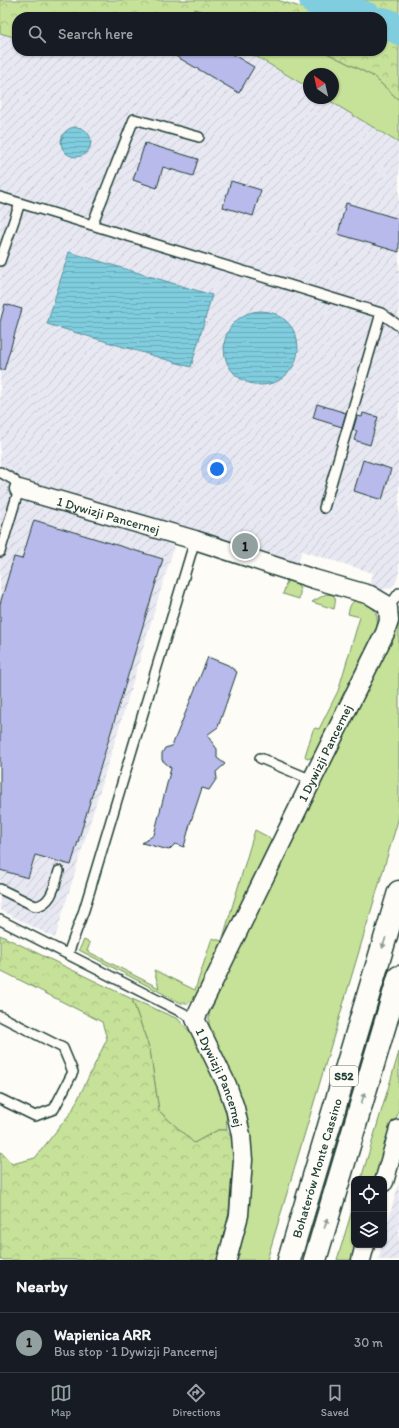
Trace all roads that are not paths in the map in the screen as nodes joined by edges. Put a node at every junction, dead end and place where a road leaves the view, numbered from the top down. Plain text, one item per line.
1 (199, 137) dead end
2 (0, 197) edge
3 (20, 203) junction
4 (92, 225) junction
5 (0, 261) edge
6 (381, 313) junction
7 (399, 326) edge
8 (0, 472) edge
9 (19, 489) junction
10 (324, 508) dead end
11 (196, 540) junction
12 (0, 552) edge
13 (399, 593) edge
14 (388, 608) junction
15 (260, 758) dead end
16 (312, 780) junction
17 (59, 870) dead end
18 (0, 889) edge
19 (399, 892) edge
20 (0, 920) edge
21 (68, 954) junction
22 (399, 977) edge
23 (0, 1016) edge
24 (195, 1019) junction
25 (0, 1099) edge
26 (399, 1129) edge
27 (396, 1154) edge
28 (387, 1176) edge
29 (364, 1248) edge
30 (227, 1260) edge
31 (289, 1260) edge
32 (315, 1260) edge
33 (361, 1260) edge

1 - 4 lane
2 - 3 lane
3 - 4 lane
3 - 5 lane
4 - 6 lane
6 - 7 lane
6 - 10 lane
8 - 9 lane
9 - 11 street, 1 Dywizji Pancernej
9 - 12 lane
11 - 14 street, 1 Dywizji Pancernej
11 - 21 lane
13 - 14 lane
14 - 16 street, 1 Dywizji Pancernej
15 - 16 lane
16 - 24 street, 1 Dywizji Pancernej
17 - 18 lane
19 -> 31 highway, Bohaterów Monte Cassino / S52
20 - 21 lane
21 - 24 lane
32 -> 22 highway, Bohaterów Monte Cassino / S52
23 - 25 lane
24 - 30 street, 1 Dywizji Pancernej
26 - 27 street
27 - 28 street
29 - 33 street

